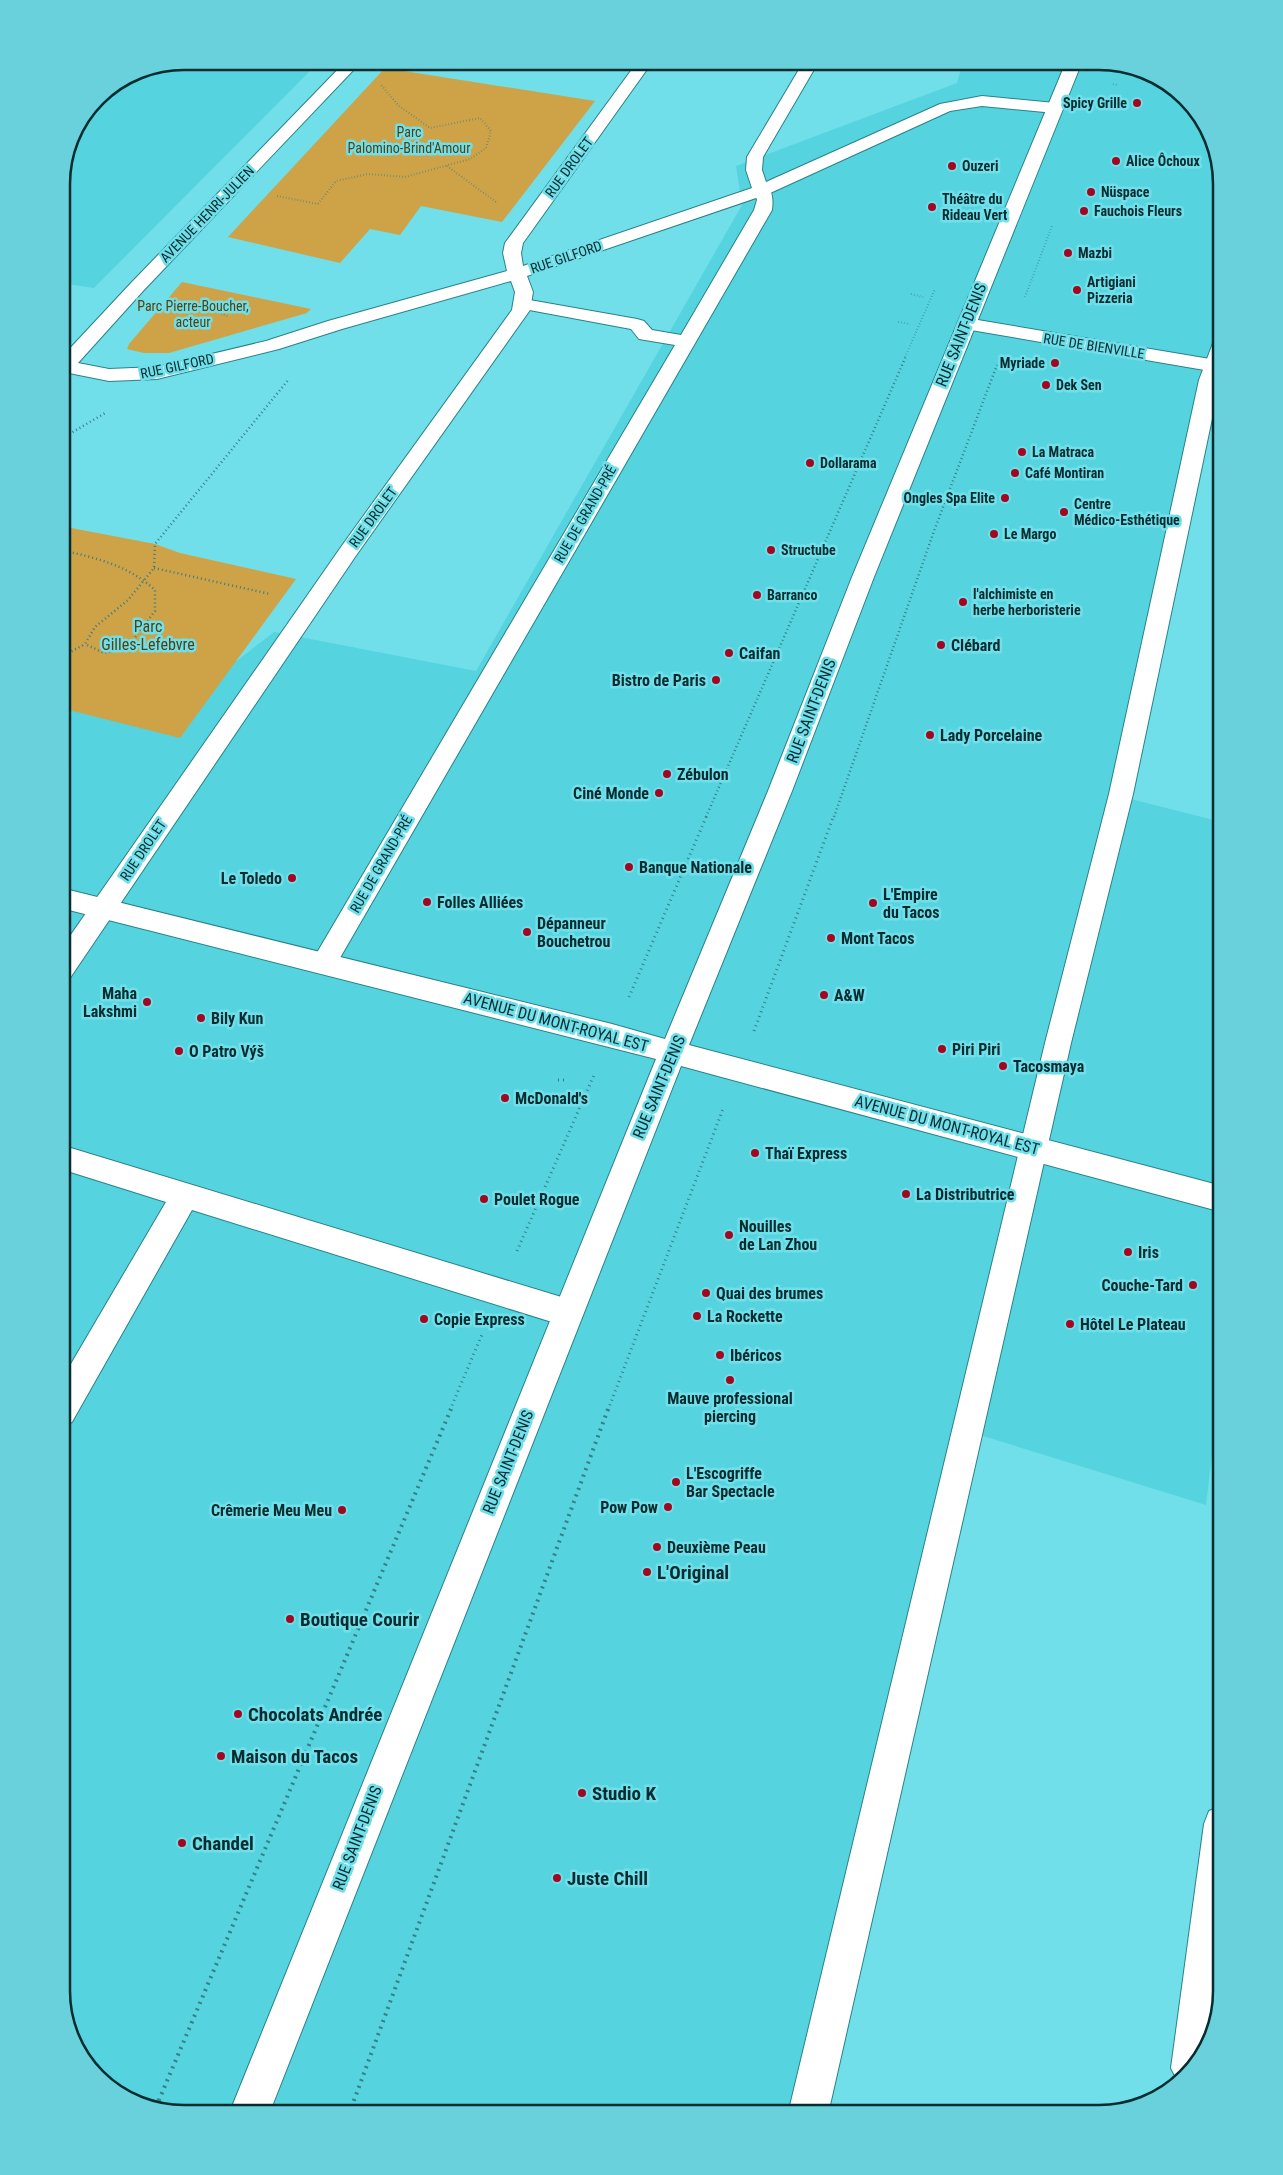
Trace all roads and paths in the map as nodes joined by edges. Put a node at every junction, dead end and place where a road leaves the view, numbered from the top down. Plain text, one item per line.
1 (347, 70) edge
2 (639, 70) edge
3 (807, 70) edge
4 (1071, 70) edge
5 (377, 82) dead end
6 (1113, 84) dead end
7 (1118, 85) dead end
8 (1055, 108) junction
9 (446, 166) junction
10 (762, 190) junction
11 (270, 195) dead end
12 (497, 202) dead end
13 (516, 274) junction
14 (938, 283) dead end
15 (911, 294) dead end
16 (923, 297) dead end
17 (170, 300) dead end
18 (524, 304) junction
19 (236, 320) dead end
20 (898, 322) dead end
21 (910, 324) dead end
22 (966, 324) junction
23 (686, 341) junction
24 (1001, 357) dead end
25 (70, 360) edge
26 (1213, 366) edge
27 (70, 369) edge
28 (1213, 377) edge
29 (290, 378) dead end
30 (112, 410) dead end
31 (70, 432) edge
32 (70, 552) edge
33 (154, 568) junction
34 (145, 579) junction
35 (273, 594) dead end
36 (85, 644) junction
37 (70, 652) edge
38 (70, 900) edge
39 (104, 909) junction
40 (70, 958) edge
41 (324, 963) junction
42 (639, 974) dead end
43 (762, 1011) dead end
44 (673, 1053) junction
45 (558, 1080) dead end
46 (565, 1080) dead end
47 (584, 1097) dead end
48 (712, 1137) dead end
49 (1034, 1148) junction
50 (70, 1160) edge
51 (186, 1194) junction
52 (1213, 1196) edge
53 (513, 1260) dead end
54 (568, 1312) junction
55 (486, 1324) dead end
56 (70, 1395) edge
57 (1213, 1940) edge
58 (1193, 2054) edge
59 (158, 2102) edge
60 (252, 2105) edge
61 (352, 2105) edge
62 (810, 2105) edge

1 - 25 street, AVENUE HENRI-JULIEN
2 - 13 street, RUE DROLET
3 - 10 street, RUE DE GRAND-PRÉ
4 - 8 street, RUE SAINT-DENIS
5 - 9 path
6 - 7 path
8 - 10 street, RUE GILFORD
8 - 22 street, RUE SAINT-DENIS
9 - 11 path
9 - 12 path
10 - 13 street, RUE GILFORD
10 - 23 street, RUE DE GRAND-PRÉ
13 - 18 street, RUE DROLET
13 - 27 street, RUE GILFORD
14 - 42 path
15 - 16 path
17 - 19 path
18 - 23 street
18 - 39 street, RUE DROLET
20 - 21 path
22 - 26 street, RUE DE BIENVILLE
22 - 44 street, RUE SAINT-DENIS
23 - 41 street, RUE DE GRAND-PRÉ
24 - 43 path
28 - 49 street
29 - 33 path
30 - 31 path
32 - 34 path
33 - 34 path
33 - 35 path
34 - 36 path
34 - 36 path
36 - 37 path
38 - 39 street, AVENUE DU MONT-ROYAL EST
39 - 40 street, RUE DROLET
39 - 41 street, AVENUE DU MONT-ROYAL EST
41 - 44 street, AVENUE DU MONT-ROYAL EST
44 - 49 street, AVENUE DU MONT-ROYAL EST
44 - 54 street, RUE SAINT-DENIS
45 - 46 path
47 - 53 path
48 - 61 path
49 - 52 street, AVENUE DU MONT-ROYAL EST
49 - 62 street
50 - 51 street
51 - 54 street
51 - 56 street
54 - 60 street, RUE SAINT-DENIS
55 - 59 path
57 - 58 street

